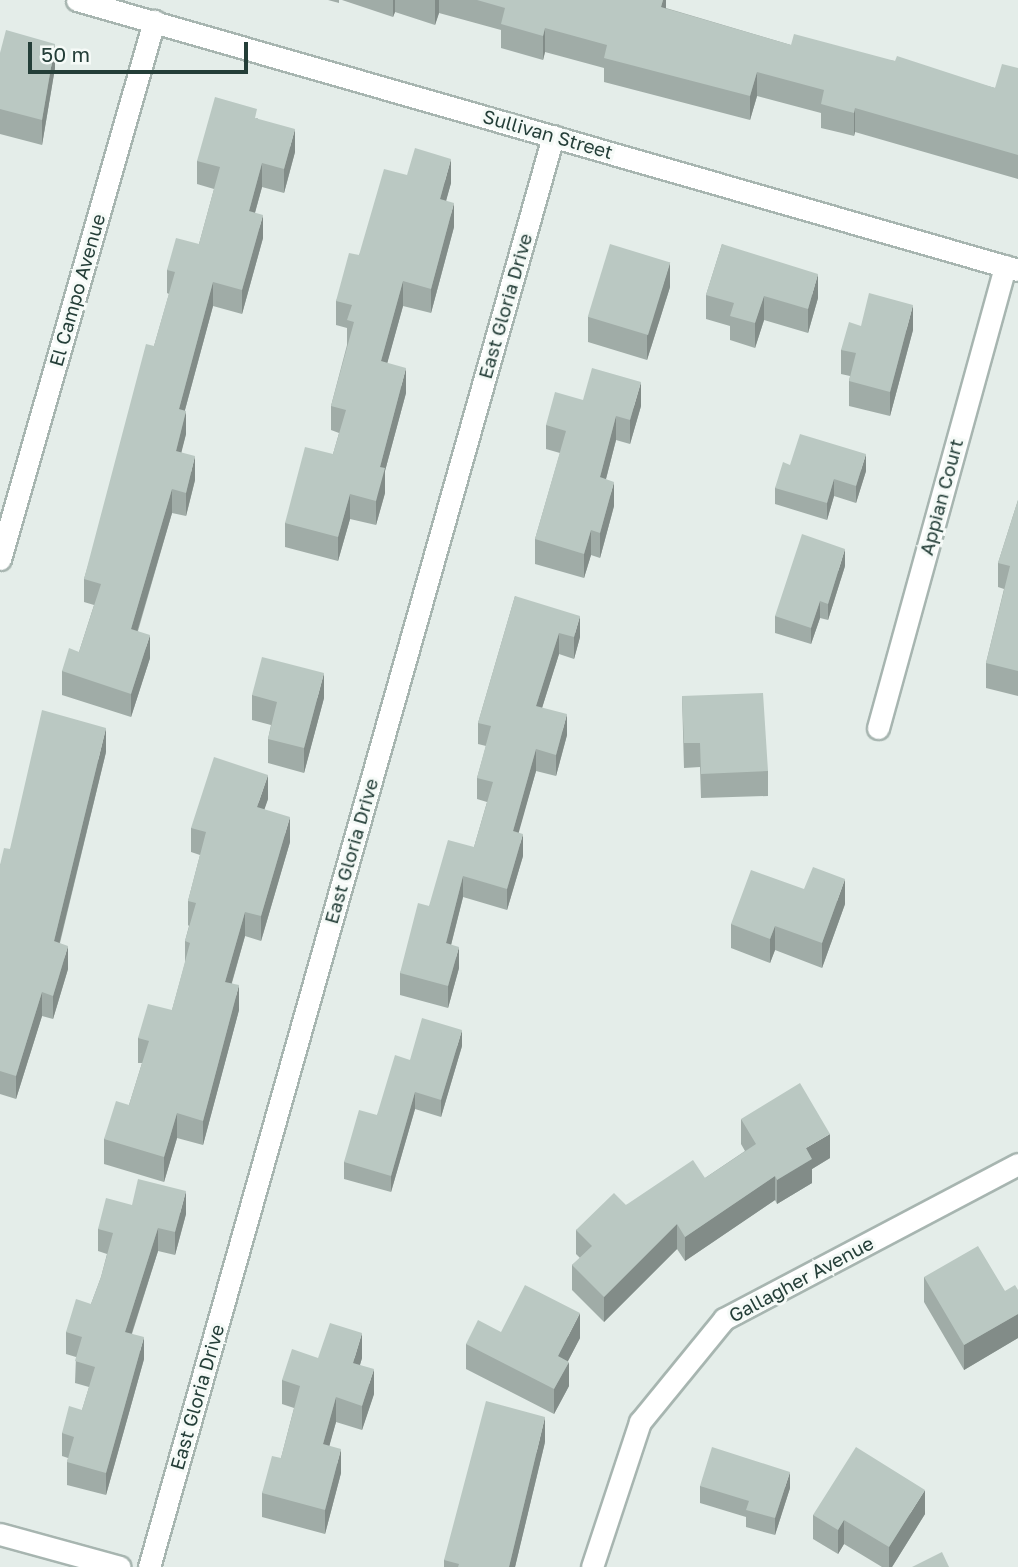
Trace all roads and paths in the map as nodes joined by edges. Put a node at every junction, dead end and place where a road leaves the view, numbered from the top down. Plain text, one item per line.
1 (78, 0) edge
2 (154, 22) junction
3 (553, 136) junction
4 (1012, 268) edge
5 (0, 559) edge
6 (878, 729) dead end
7 (1018, 1164) edge
8 (0, 1534) edge
9 (597, 1565) edge
10 (120, 1567) edge
11 (149, 1567) edge

1 - 2 street, Sullivan Street
2 - 3 street, Sullivan Street
2 - 5 street, El Campo Avenue
3 - 4 street, Sullivan Street
3 - 11 street, East Gloria Drive
4 - 6 street, Appian Court
7 - 9 street, Gallagher Avenue
8 - 10 street

